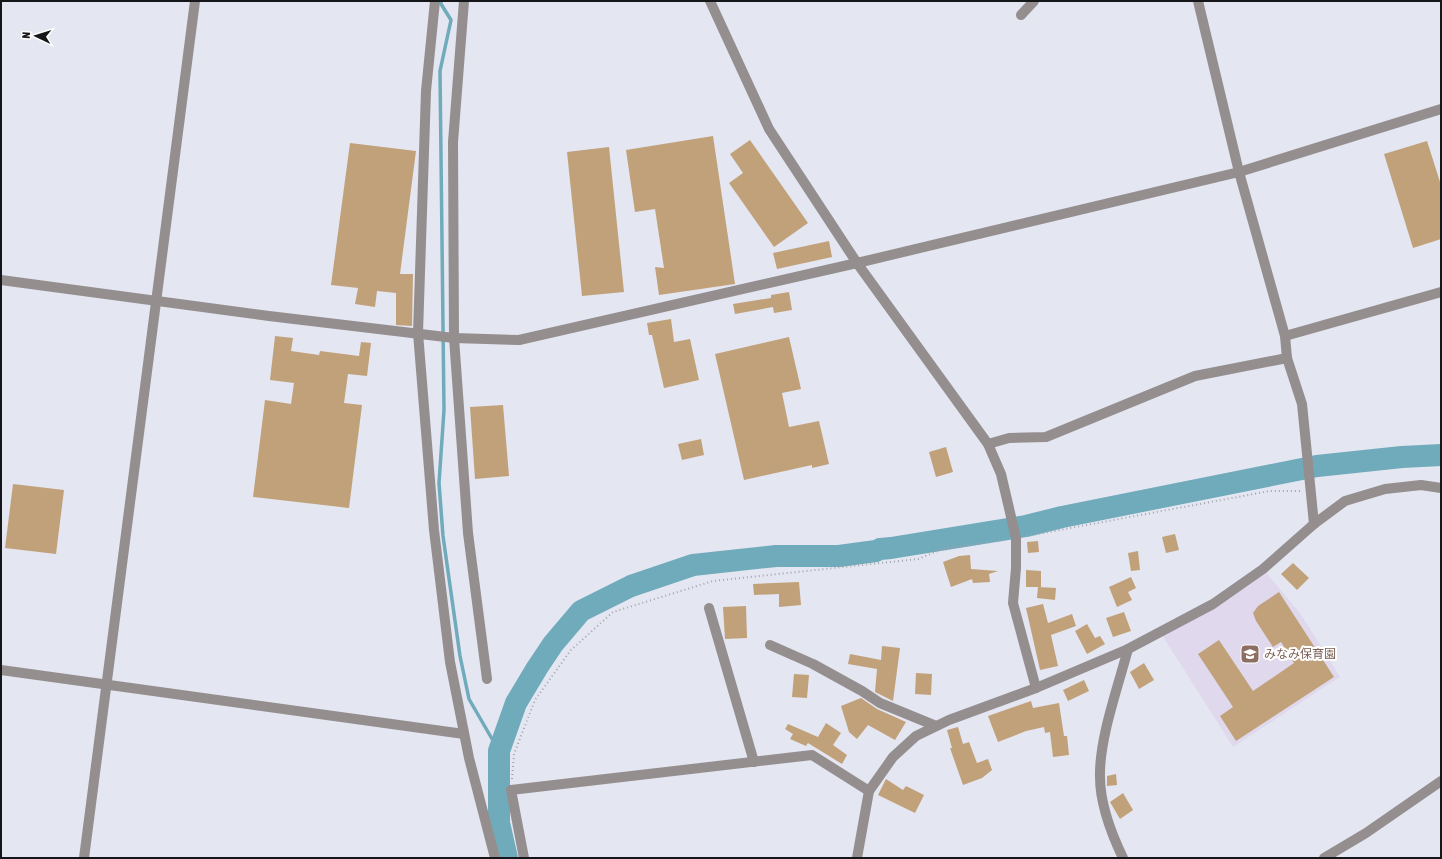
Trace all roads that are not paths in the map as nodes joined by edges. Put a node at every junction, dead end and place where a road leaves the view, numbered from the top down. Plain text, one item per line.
1 (195, 1) edge
2 (435, 1) edge
3 (464, 1) edge
4 (710, 1) edge
5 (1034, 1) edge
6 (1198, 1) edge
7 (1021, 15) dead end
8 (1441, 109) edge
9 (1239, 172) junction
10 (857, 263) junction
11 (1, 280) edge
12 (1441, 292) edge
13 (155, 301) junction
14 (421, 333) junction
15 (1285, 336) junction
16 (454, 338) junction
17 (1287, 358) junction
18 (988, 444) junction
19 (1441, 488) edge
20 (1314, 524) junction
21 (709, 608) dead end
22 (770, 645) dead end
23 (1128, 649) junction
24 (1, 670) edge
25 (487, 678) dead end
26 (107, 684) junction
27 (1036, 688) junction
28 (936, 726) junction
29 (464, 734) junction
30 (754, 762) junction
31 (1441, 781) edge
32 (869, 790) junction
33 (84, 858) edge
34 (495, 858) edge
35 (524, 858) edge
36 (857, 858) edge
37 (1123, 858) edge
38 (1324, 858) edge

1 - 13 street
2 - 14 street
3 - 16 street
4 - 10 street
5 - 7 street
6 - 9 street
8 - 9 street
9 - 10 street
9 - 15 street
10 - 16 street
10 - 18 street
11 - 13 street
12 - 15 street
13 - 14 street
13 - 26 street
14 - 16 street
14 - 29 street
15 - 17 street
16 - 25 street
17 - 18 street
17 - 20 street
18 - 27 street
19 - 20 street
20 - 23 street
21 - 30 street
22 - 28 street
23 - 27 street
23 - 37 street
24 - 26 street
26 - 29 street
26 - 33 street
27 - 28 street
28 - 32 street
29 - 34 street
30 - 32 street
30 - 35 street
31 - 38 street
32 - 36 street

